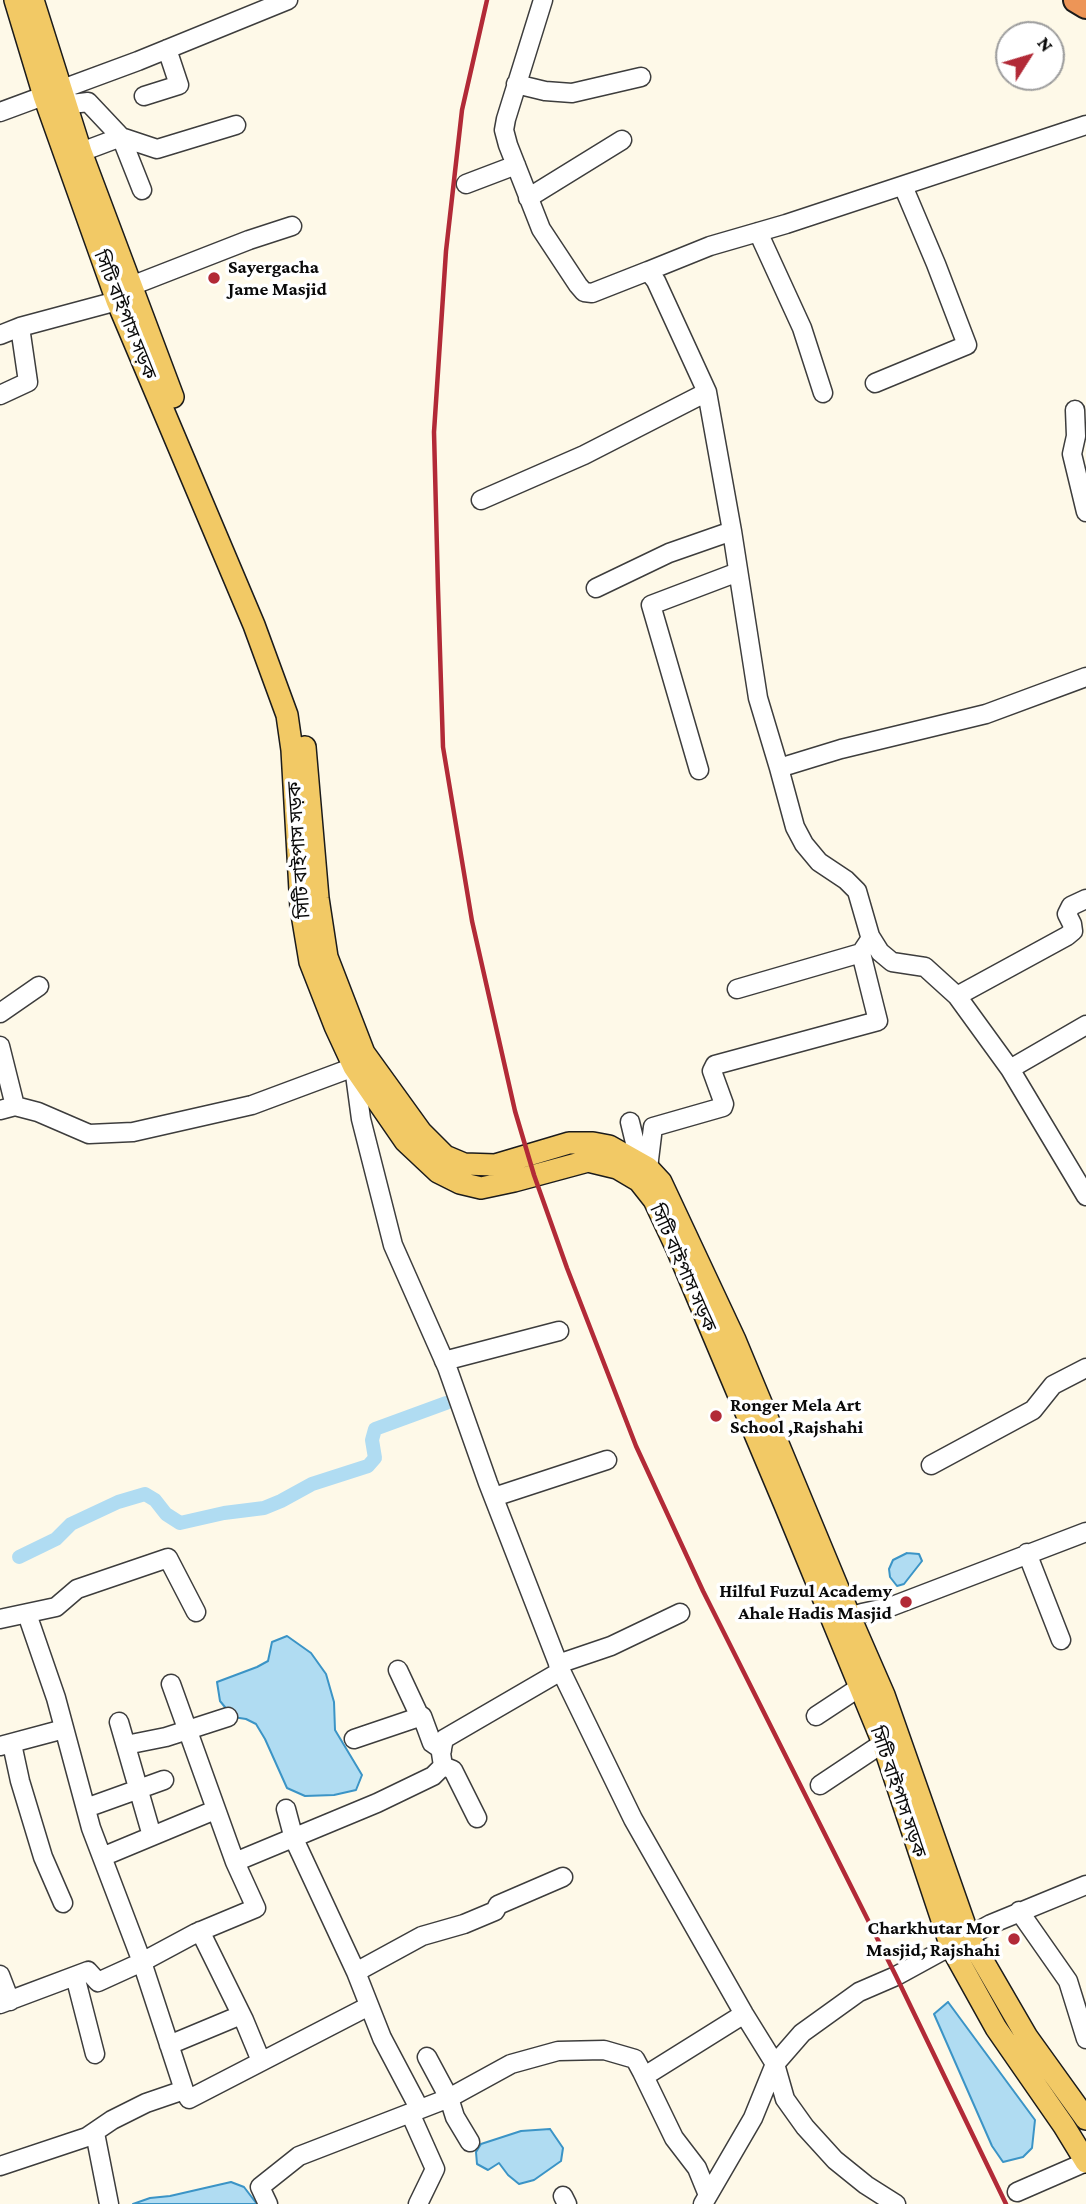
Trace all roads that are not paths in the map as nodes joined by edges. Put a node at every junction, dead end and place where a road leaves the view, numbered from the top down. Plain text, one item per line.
1 (15, 0) edge
2 (33, 0) edge
3 (288, 0) edge
4 (543, 0) edge
5 (1076, 0) edge
6 (1086, 6) edge
7 (167, 49) junction
8 (641, 77) dead end
9 (516, 84) junction
10 (52, 93) junction
11 (144, 96) dead end
12 (0, 112) edge
13 (236, 125) dead end
14 (1086, 125) edge
15 (121, 137) junction
16 (622, 140) dead end
17 (81, 152) junction
18 (516, 165) junction
19 (466, 184) dead end
20 (903, 186) junction
21 (142, 190) dead end
22 (528, 198) junction
23 (292, 226) dead end
24 (758, 232) junction
25 (649, 271) junction
26 (124, 294) junction
27 (20, 327) junction
28 (0, 335) edge
29 (875, 383) dead end
30 (706, 392) junction
31 (823, 393) dead end
32 (0, 395) edge
33 (1075, 410) dead end
34 (481, 500) dead end
35 (1086, 512) edge
36 (732, 530) junction
37 (738, 572) junction
38 (596, 588) dead end
39 (1086, 677) edge
40 (779, 768) junction
41 (699, 770) dead end
42 (1086, 899) edge
43 (866, 946) junction
44 (39, 986) dead end
45 (737, 989) dead end
46 (957, 996) junction
47 (0, 1013) edge
48 (1086, 1025) edge
49 (0, 1046) edge
50 (354, 1067) junction
51 (1010, 1069) junction
52 (8, 1108) edge
53 (631, 1122) dead end
54 (649, 1164) junction
55 (1086, 1196) edge
56 (559, 1331) dead end
57 (444, 1361) junction
58 (1086, 1368) edge
59 (607, 1460) dead end
60 (931, 1465) dead end
61 (494, 1497) junction
62 (1086, 1532) edge
63 (1027, 1553) junction
64 (196, 1612) dead end
65 (680, 1613) dead end
66 (27, 1614) junction
67 (0, 1619) edge
68 (841, 1620) junction
69 (1060, 1640) dead end
70 (559, 1668) junction
71 (398, 1670) dead end
72 (171, 1684) dead end
73 (860, 1688) junction
74 (816, 1716) dead end
75 (228, 1717) dead end
76 (420, 1717) junction
77 (119, 1722) dead end
78 (64, 1729) junction
79 (187, 1731) junction
80 (354, 1739) dead end
81 (883, 1743) junction
82 (6, 1745) edge
83 (125, 1745) junction
84 (442, 1758) junction
85 (164, 1780) dead end
86 (820, 1785) dead end
87 (139, 1789) junction
88 (86, 1808) junction
89 (286, 1809) dead end
90 (215, 1810) junction
91 (477, 1818) dead end
92 (152, 1836) junction
93 (293, 1839) junction
94 (102, 1857) junction
95 (235, 1862) junction
96 (563, 1877) dead end
97 (1086, 1885) edge
98 (63, 1903) dead end
99 (1019, 1911) junction
100 (200, 1931) junction
101 (960, 1943) junction
102 (142, 1962) junction
103 (356, 1972) junction
104 (0, 1975) edge
105 (75, 1976) junction
106 (5, 2002) edge
107 (369, 2006) junction
108 (744, 2014) junction
109 (241, 2015) junction
110 (1086, 2039) edge
111 (169, 2045) junction
112 (95, 2054) dead end
113 (427, 2057) dead end
114 (261, 2061) junction
115 (775, 2064) junction
116 (642, 2072) junction
117 (184, 2090) junction
118 (449, 2098) junction
119 (415, 2110) junction
120 (1086, 2119) edge
121 (94, 2133) junction
122 (470, 2142) dead end
123 (1086, 2162) edge
124 (0, 2166) edge
125 (1017, 2192) dead end
126 (706, 2199) edge
127 (109, 2204) edge
128 (268, 2204) edge
129 (418, 2204) edge
130 (896, 2204) edge

1 - 10 main road, সিটি বাইপাস সড়ক
2 - 10 main road
3 - 7 street
4 - 9 street
5 - 6 highway
7 - 10 street
7 - 11 street
8 - 9 street
9 - 18 street
10 - 12 street
10 - 15 street
10 - 17 main road
10 - 26 main road, সিটি বাইপাস সড়ক
13 - 15 street
14 - 20 street
15 - 17 street
15 - 21 street
16 - 22 street
17 - 26 main road
18 - 19 street
18 - 22 street
20 - 24 street
20 - 29 street
22 - 25 street
23 - 26 street
24 - 25 street
24 - 31 street
25 - 30 street
26 - 27 street
26 - 50 main road, সিটি বাইপাস সড়ক
26 - 54 main road
27 - 28 street
27 - 32 street
30 - 34 street
30 - 36 street
33 - 35 street
36 - 37 street
36 - 38 street
37 - 40 street
37 - 41 street
39 - 40 street
40 - 43 street
42 - 46 street
43 - 45 street
43 - 46 street
43 - 54 street
44 - 47 street
46 - 51 street
48 - 51 street
49 - 52 street
50 - 52 street
50 - 57 street
50 - 68 main road, সিটি বাইপাস সড়ক
51 - 55 street
53 - 54 street
54 - 68 main road
56 - 57 street
57 - 61 street
58 - 60 street
59 - 61 street
61 - 70 street
62 - 63 street
63 - 68 street
63 - 69 street
64 - 66 street
65 - 70 street
66 - 67 street
66 - 78 street
68 - 73 main road, সিটি বাইপাস সড়ক
68 - 101 main road
70 - 84 street
70 - 108 street
71 - 76 street
72 - 79 street
73 - 74 street
73 - 81 main road, সিটি বাইপাস সড়ক
75 - 79 street
76 - 80 street
76 - 84 street
77 - 83 street
78 - 82 street
78 - 88 street
79 - 83 street
79 - 90 street
81 - 86 street
81 - 101 main road, সিটি বাইপাস সড়ক
82 - 98 street
83 - 87 street
84 - 91 street
84 - 93 street
85 - 87 street
87 - 88 street
87 - 92 street
88 - 94 street
89 - 93 street
90 - 92 street
90 - 95 street
92 - 94 street
93 - 95 street
93 - 103 street
94 - 102 street
95 - 100 street
96 - 103 street
97 - 99 street
99 - 101 street
99 - 110 street
100 - 102 street
100 - 109 street
101 - 115 street
101 - 120 main road
101 - 123 main road, সিটি বাইপাস সড়ক
102 - 105 street
102 - 111 street
103 - 107 street
104 - 106 street
105 - 106 street
105 - 112 street
107 - 114 street
107 - 119 street
108 - 115 street
108 - 116 street
109 - 111 street
109 - 114 street
111 - 117 street
113 - 118 street
114 - 117 street
115 - 126 street
115 - 130 street
116 - 118 street
116 - 126 street
117 - 121 street
118 - 119 street
118 - 122 street
119 - 128 street
119 - 129 street
121 - 124 street
121 - 127 street
123 - 125 street

